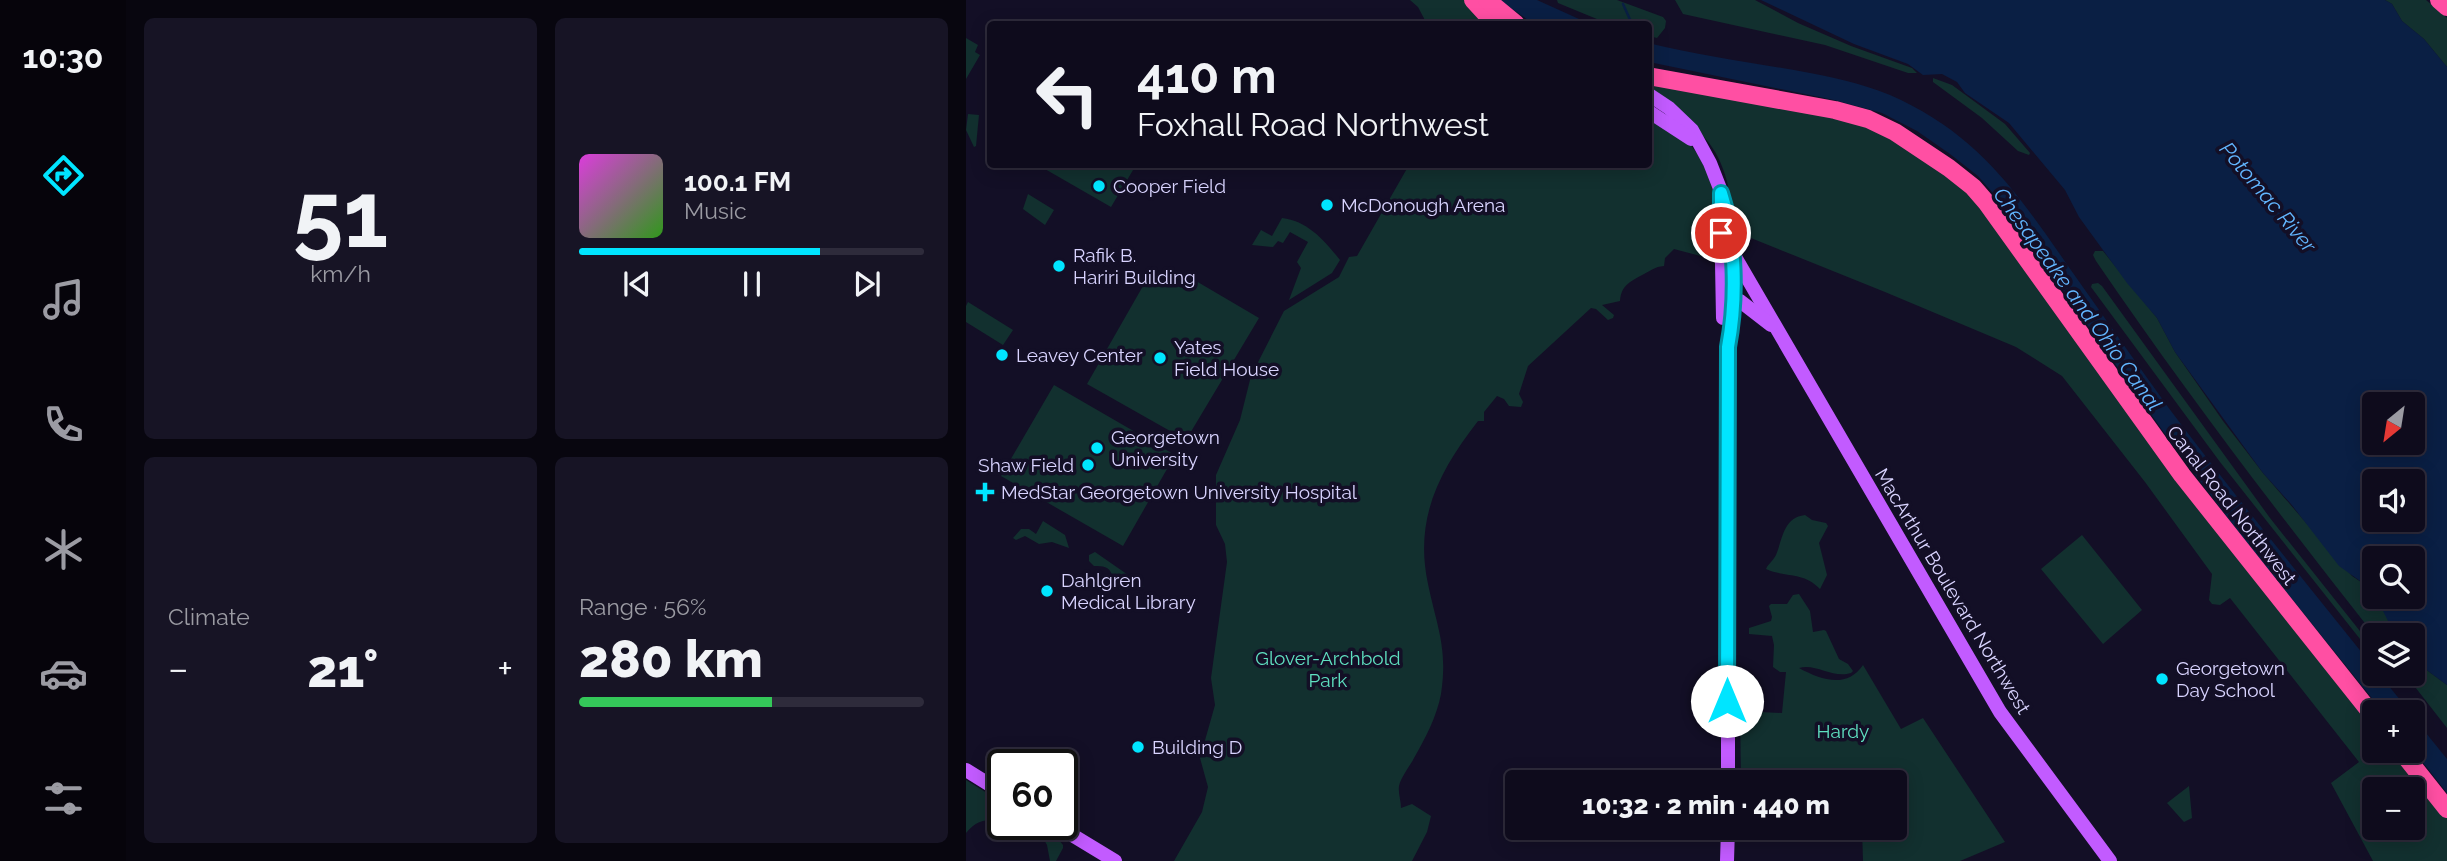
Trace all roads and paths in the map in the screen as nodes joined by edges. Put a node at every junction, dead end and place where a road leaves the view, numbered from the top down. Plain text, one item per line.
1 (1473, 0) edge
2 (1487, 0) edge
3 (2439, 0) edge
4 (2447, 7) edge
5 (1492, 21) edge
6 (1512, 21) edge
7 (1652, 77) edge
8 (1652, 97) edge
9 (1652, 114) edge
10 (1703, 150) junction
11 (1721, 193) junction
12 (1731, 250) junction
13 (1727, 294) junction
14 (1759, 315) junction
15 (1732, 325) junction
16 (1777, 331) junction
17 (1728, 347) junction
18 (2362, 702) edge
19 (2411, 763) edge
20 (966, 769) edge
21 (1728, 770) edge
22 (987, 783) edge
23 (2447, 809) edge
24 (1078, 839) edge
25 (1728, 840) edge
26 (1115, 861) edge
27 (1727, 861) edge
28 (2110, 861) edge

1 - 5 highway
2 - 6 highway
3 - 4 highway
7 - 18 highway, Canal Road Northwest
8 - 10 main road
9 - 10 main road
10 - 11 main road
11 - 12 main road
11 - 13 main road
12 - 13 main road
12 - 16 main road, MacArthur Boulevard Northwest
13 - 14 main road, MacArthur Boulevard Northwest
13 - 15 main road
13 - 17 main road
14 - 15 main road
14 - 16 main road, MacArthur Boulevard Northwest
15 - 17 main road
16 - 28 main road, MacArthur Boulevard Northwest
17 - 21 main road
19 - 23 highway
20 - 22 main road
24 - 26 main road
25 - 27 main road

